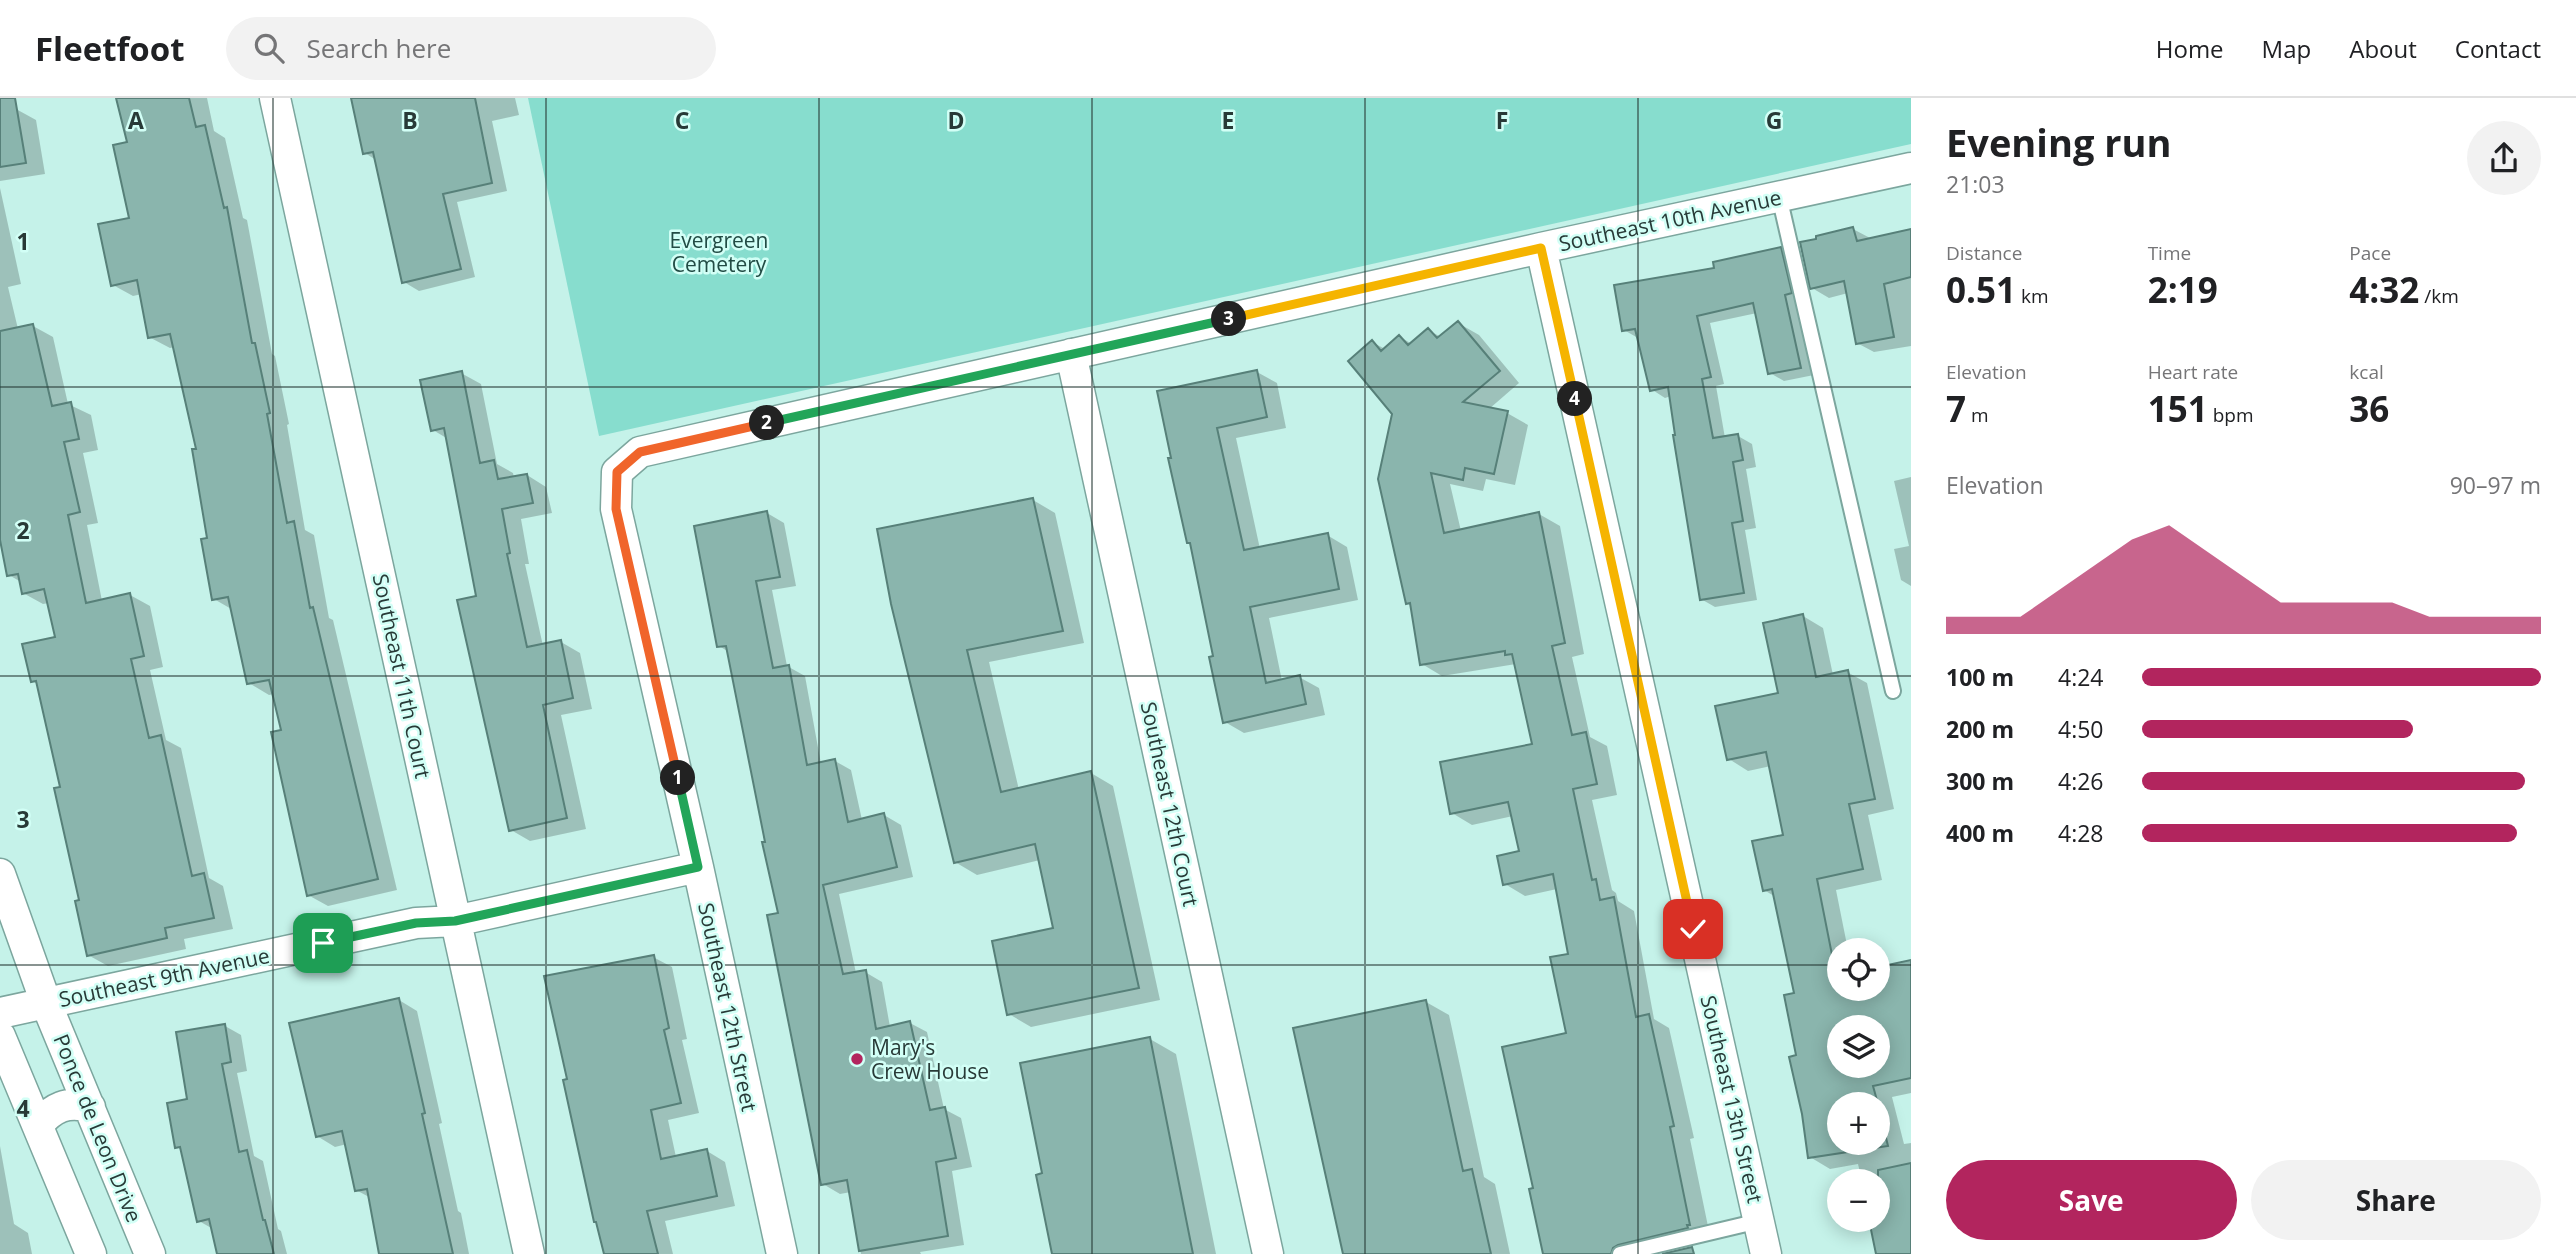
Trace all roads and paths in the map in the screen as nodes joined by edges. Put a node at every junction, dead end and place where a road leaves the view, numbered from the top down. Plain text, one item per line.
1 (275, 98) edge
2 (1911, 168) edge
3 (1779, 197) junction
4 (1541, 248) junction
5 (1071, 354) junction
6 (617, 472) joint
7 (1893, 691) dead end
8 (698, 867) junction
9 (0, 874) edge
10 (455, 921) junction
11 (46, 1003) junction
12 (0, 1013) edge
13 (0, 1036) edge
14 (90, 1107) junction
15 (38, 1125) junction
16 (1759, 1221) junction
17 (91, 1254) edge
18 (150, 1254) edge
19 (530, 1254) edge
20 (782, 1254) edge
21 (1269, 1254) edge
22 (1620, 1254) edge
23 (1766, 1254) edge

1 - 10 street, Southeast 11th Court
2 - 3 street, Southeast 10th Avenue
3 - 4 street, Southeast 10th Avenue
3 - 7 lane
4 - 5 street, Southeast 10th Avenue
4 - 16 street, Southeast 13th Street
5 - 6 street, Southeast 10th Avenue
5 - 21 street, Southeast 12th Court
6 - 8 street, Southeast 12th Street
8 - 10 street, Southeast 9th Avenue
8 - 20 street, Southeast 12th Street
9 - 11 street, Ponce de Leon Drive
10 - 11 street, Southeast 9th Avenue
10 - 19 street, Southeast 11th Court
11 - 12 street, Southeast 9th Avenue
11 - 14 street, Ponce de Leon Drive
13 - 15 street
14 - 15 street
14 - 18 street, Ponce de Leon Drive
15 - 17 street
16 - 22 lane
16 - 23 street, Southeast 13th Street

